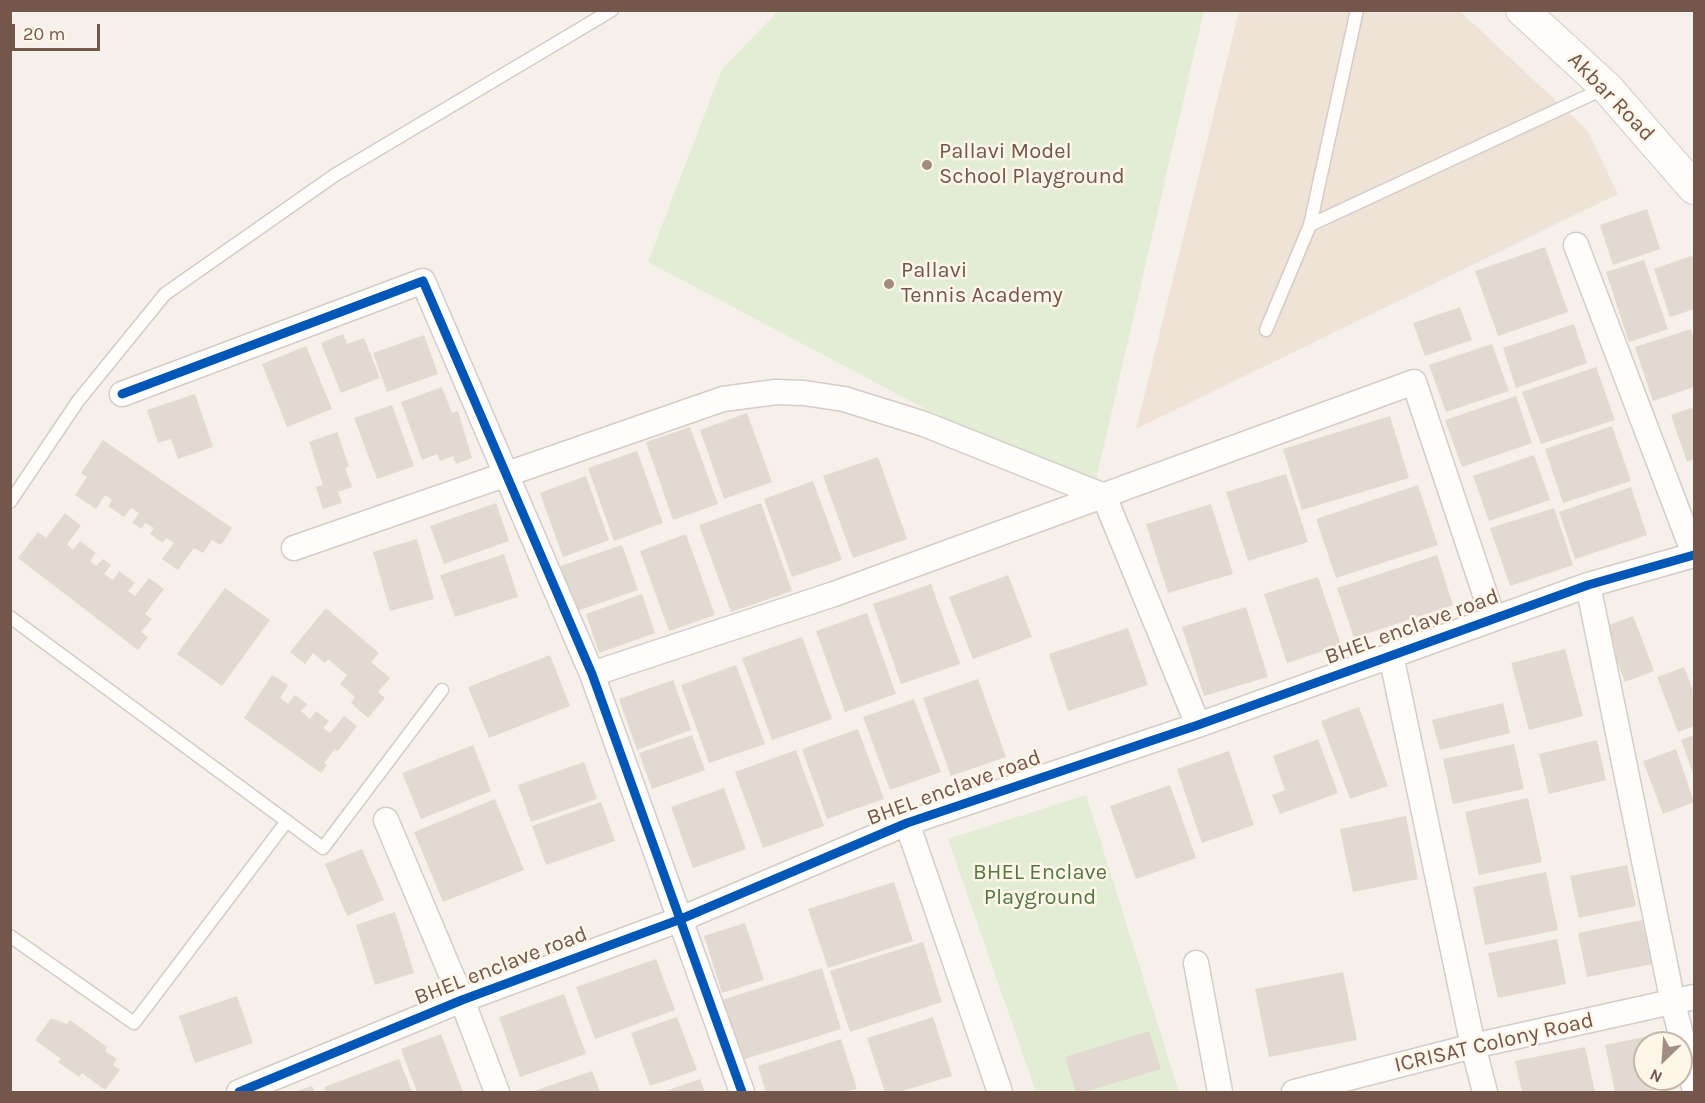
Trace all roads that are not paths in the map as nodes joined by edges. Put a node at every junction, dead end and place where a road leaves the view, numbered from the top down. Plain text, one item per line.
1 (612, 10) edge
2 (1357, 10) edge
3 (1522, 10) edge
4 (1607, 88) junction
5 (1695, 188) edge
6 (1310, 225) junction
7 (1576, 245) dead end
8 (1266, 330) dead end
9 (122, 394) dead end
10 (505, 474) junction
11 (1104, 496) junction
12 (10, 502) edge
13 (294, 548) dead end
14 (1695, 555) edge
15 (1588, 585) junction
16 (10, 617) edge
17 (1493, 618) junction
18 (1391, 655) junction
19 (592, 674) junction
20 (442, 690) dead end
21 (1198, 725) junction
22 (386, 820) dead end
23 (287, 821) junction
24 (907, 823) junction
25 (681, 919) junction
26 (10, 936) edge
27 (1196, 963) dead end
28 (462, 1000) junction
29 (1684, 1000) edge
30 (1473, 1046) junction
31 (1695, 1087) edge
32 (239, 1092) edge
33 (496, 1092) edge
34 (742, 1092) edge
35 (1000, 1092) edge
36 (1220, 1092) edge
37 (1294, 1092) edge
38 (1485, 1092) edge

1 - 12 lane
2 - 6 lane
3 - 4 street, Akbar Road
4 - 5 street, Akbar Road
4 - 6 lane
6 - 8 lane
7 - 14 street
9 - 10 street
10 - 11 street
10 - 13 street
10 - 19 street
11 - 17 street
11 - 19 street
11 - 21 street
14 - 15 street, BHEL enclave road
15 - 17 street, BHEL enclave road
15 - 29 street
16 - 23 lane
17 - 18 street, BHEL enclave road
18 - 21 street, BHEL enclave road
18 - 30 street
19 - 25 street
20 - 23 lane
21 - 24 street, BHEL enclave road
22 - 28 street
23 - 26 lane
24 - 25 street, BHEL enclave road
24 - 35 street
25 - 28 street, BHEL enclave road
25 - 34 street
27 - 36 street
28 - 32 street, BHEL enclave road
28 - 33 street
29 - 30 street, ICRISAT Colony Road
29 - 31 street
30 - 37 street, ICRISAT Colony Road
30 - 38 street

